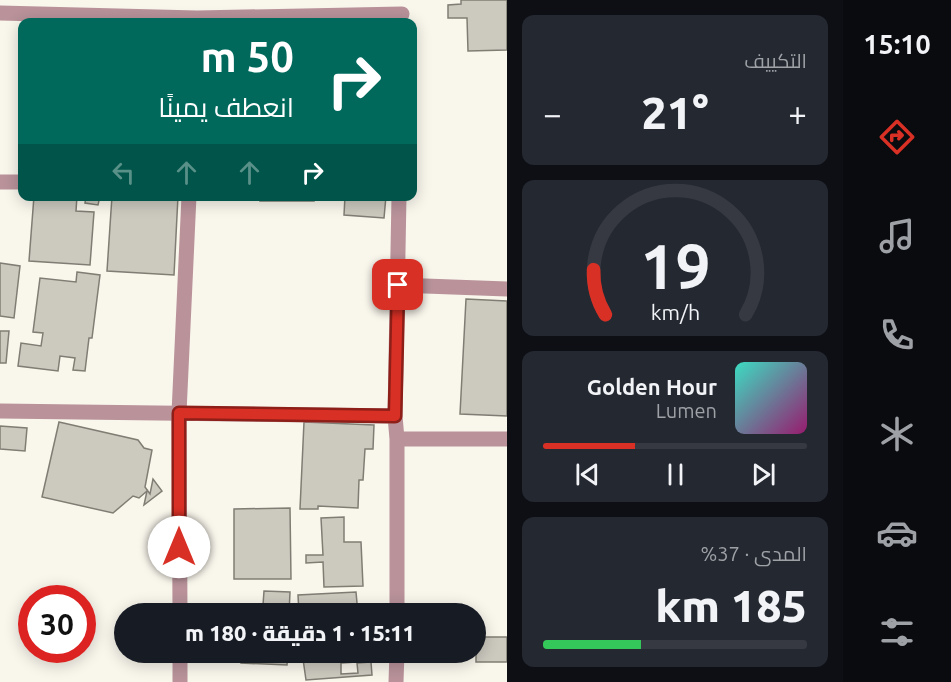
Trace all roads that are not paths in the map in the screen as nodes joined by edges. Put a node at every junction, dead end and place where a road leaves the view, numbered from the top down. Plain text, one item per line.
1 (402, 12) edge
2 (0, 13) edge
3 (141, 18) edge
4 (248, 18) edge
5 (0, 182) edge
6 (18, 182) edge
7 (189, 201) edge
8 (399, 201) edge
9 (398, 285) junction
10 (507, 289) edge
11 (0, 411) edge
12 (179, 413) junction
13 (395, 416) junction
14 (397, 439) junction
15 (507, 439) edge
16 (180, 603) edge
17 (397, 603) edge
18 (180, 663) edge
19 (397, 663) edge
20 (180, 682) edge
21 (396, 682) edge

1 - 4 street
2 - 3 street
5 - 6 street
7 - 12 street
8 - 9 street
9 - 10 street
9 - 13 street
11 - 12 street
12 - 13 street
12 - 16 street
13 - 14 street
14 - 15 street
14 - 17 street
18 - 20 street
19 - 21 street

